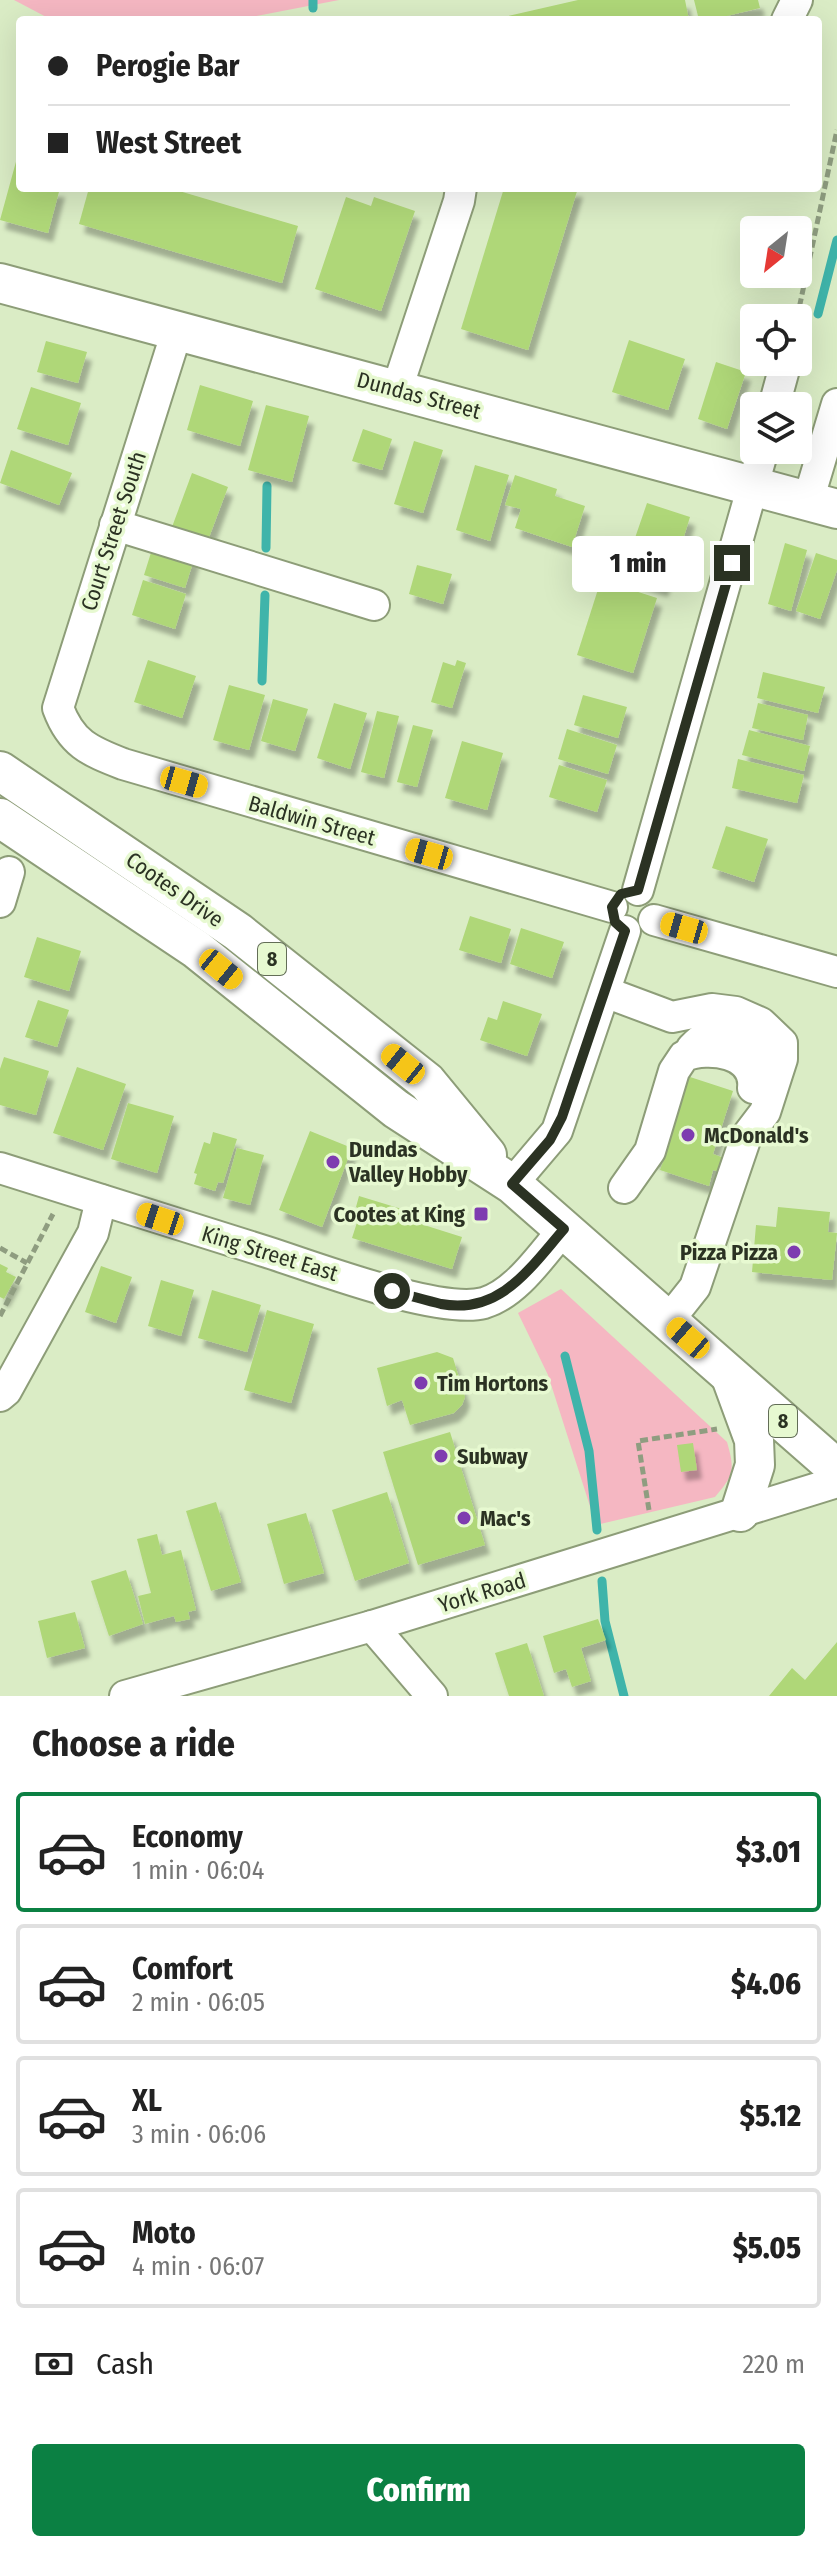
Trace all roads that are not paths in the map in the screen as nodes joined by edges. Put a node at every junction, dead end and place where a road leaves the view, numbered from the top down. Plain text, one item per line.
1 (460, 192) edge
2 (0, 283) edge
3 (177, 331) junction
4 (397, 389) junction
5 (837, 404) edge
6 (759, 464) edge
7 (753, 487) junction
8 (822, 505) edge
9 (115, 525) junction
10 (374, 605) dead end
11 (66, 730) joint
12 (0, 771) edge
13 (0, 818) edge
14 (9, 872) dead end
15 (638, 890) junction
16 (0, 902) edge
17 (619, 919) junction
18 (654, 920) junction
19 (837, 972) edge
20 (605, 992) junction
21 (746, 1137) junction
22 (0, 1168) edge
23 (512, 1184) junction
24 (624, 1188) dead end
25 (101, 1200) junction
26 (564, 1229) junction
27 (668, 1321) junction
28 (729, 1373) junction
29 (0, 1396) edge
30 (837, 1469) edge
31 (837, 1482) edge
32 (740, 1512) junction
33 (372, 1626) junction
34 (125, 1696) edge
35 (432, 1696) edge

1 - 4 street
2 - 3 main road, Dundas Street
3 - 4 main road, Dundas Street
3 - 9 street, Court Street South
4 - 7 main road, Dundas Street
5 - 8 street
6 - 7 street
7 - 8 main road, Dundas Street
7 - 15 street
9 - 10 street
9 - 11 street, Court Street South
11 - 17 street, Baldwin Street
12 - 23 main road, Cootes Drive / 8
13 - 23 main road, Cootes Drive / 8
14 - 16 street
15 - 17 street
15 - 18 street
17 - 18 street
17 - 20 street
18 - 19 street
20 - 21 street
20 - 23 street
21 - 24 street
21 - 27 street
22 - 25 street, King Street East
23 - 26 main road, Cootes Drive / 8
25 - 26 street, King Street East
25 - 29 street
26 - 27 main road, Cootes Drive / 8
27 - 28 main road, Cootes Drive / 8
28 - 30 main road, Cootes Drive / 8
28 - 32 main road
31 - 32 street, York Road
32 - 33 street, York Road
33 - 34 street, York Road
33 - 35 street

